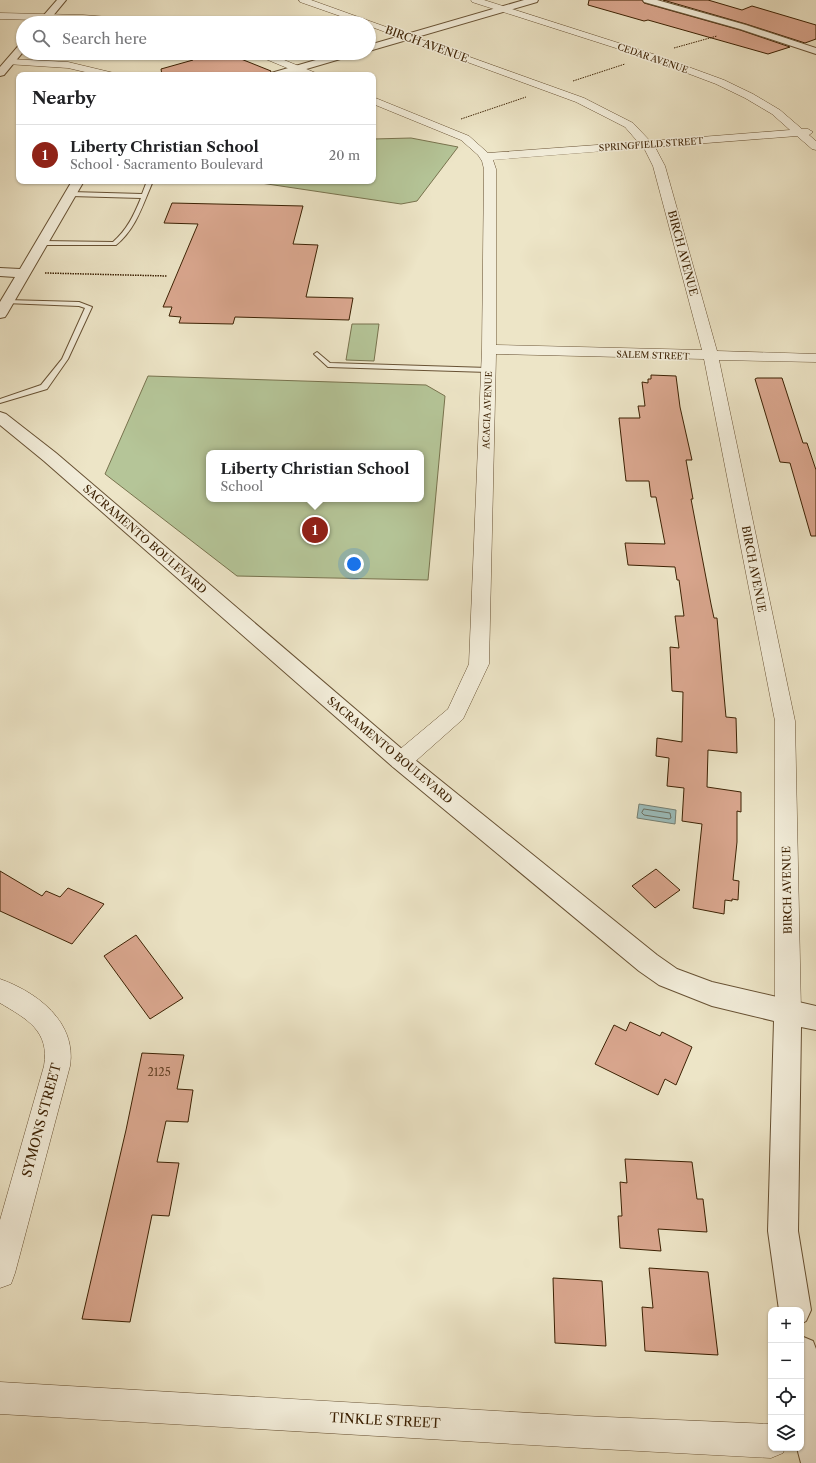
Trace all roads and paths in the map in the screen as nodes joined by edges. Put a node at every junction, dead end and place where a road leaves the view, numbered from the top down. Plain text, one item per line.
1 (62, 0) edge
2 (303, 0) edge
3 (475, 0) edge
4 (534, 0) edge
5 (647, 0) edge
6 (503, 9) junction
7 (0, 16) edge
8 (48, 16) edge
9 (349, 16) edge
10 (16, 17) edge
11 (376, 26) edge
12 (723, 34) dead end
13 (407, 37) junction
14 (376, 46) edge
15 (671, 49) dead end
16 (816, 51) edge
17 (16, 55) edge
18 (276, 60) edge
19 (328, 60) edge
20 (10, 62) junction
21 (630, 62) dead end
22 (298, 69) junction
23 (100, 72) edge
24 (286, 72) edge
25 (306, 72) edge
26 (0, 73) edge
27 (572, 82) dead end
28 (529, 96) dead end
29 (376, 101) edge
30 (461, 119) dead end
31 (816, 131) edge
32 (801, 132) junction
33 (646, 144) junction
34 (816, 147) edge
35 (485, 157) junction
36 (76, 184) edge
37 (149, 184) edge
38 (71, 194) junction
39 (144, 196) junction
40 (42, 244) junction
41 (0, 272) edge
42 (25, 273) junction
43 (167, 276) dead end
44 (4, 308) edge
45 (489, 349) junction
46 (316, 354) dead end
47 (711, 356) junction
48 (816, 358) edge
49 (488, 370) junction
50 (0, 401) edge
51 (0, 417) edge
52 (401, 761) junction
53 (0, 990) edge
54 (788, 1012) junction
55 (816, 1018) edge
56 (0, 1273) edge
57 (795, 1307) edge
58 (804, 1379) edge
59 (0, 1398) edge
60 (768, 1441) edge
61 (812, 1447) edge

1 - 8 street
2 - 9 street, BIRCH AVENUE
3 - 6 street, CEDAR AVENUE
4 - 6 street
5 - 16 street
6 - 13 street
6 - 32 street, CEDAR AVENUE
7 - 10 street
11 - 13 street, BIRCH AVENUE
12 - 15 path
13 - 14 street
13 - 33 street, BIRCH AVENUE
17 - 20 street
18 - 22 street
19 - 22 street
20 - 23 street
20 - 26 street
21 - 27 path
22 - 24 street
22 - 25 street
28 - 30 path
29 - 35 street
31 - 32 street, SPRINGFIELD STREET
32 - 33 street, SPRINGFIELD STREET
32 - 34 street, CEDAR AVENUE
33 - 35 street, SPRINGFIELD STREET
33 - 47 street, BIRCH AVENUE
35 - 45 street, ACACIA AVENUE
36 - 38 street
37 - 39 lane
38 - 39 lane
38 - 40 street
39 - 40 lane
40 - 42 street
41 - 42 street
42 - 43 path
42 - 44 street
44 - 50 lane
45 - 47 street, SALEM STREET
45 - 49 street, ACACIA AVENUE
46 - 49 lane
47 - 48 street, SALEM STREET
47 - 54 street, BIRCH AVENUE
49 - 52 street, ACACIA AVENUE
51 - 52 street, SACRAMENTO BOULEVARD
52 - 54 street, SACRAMENTO BOULEVARD
53 - 56 street, SYMONS STREET
54 - 55 street, SACRAMENTO BOULEVARD
54 - 57 street, BIRCH AVENUE
58 - 61 street
59 - 60 street, TINKLE STREET

